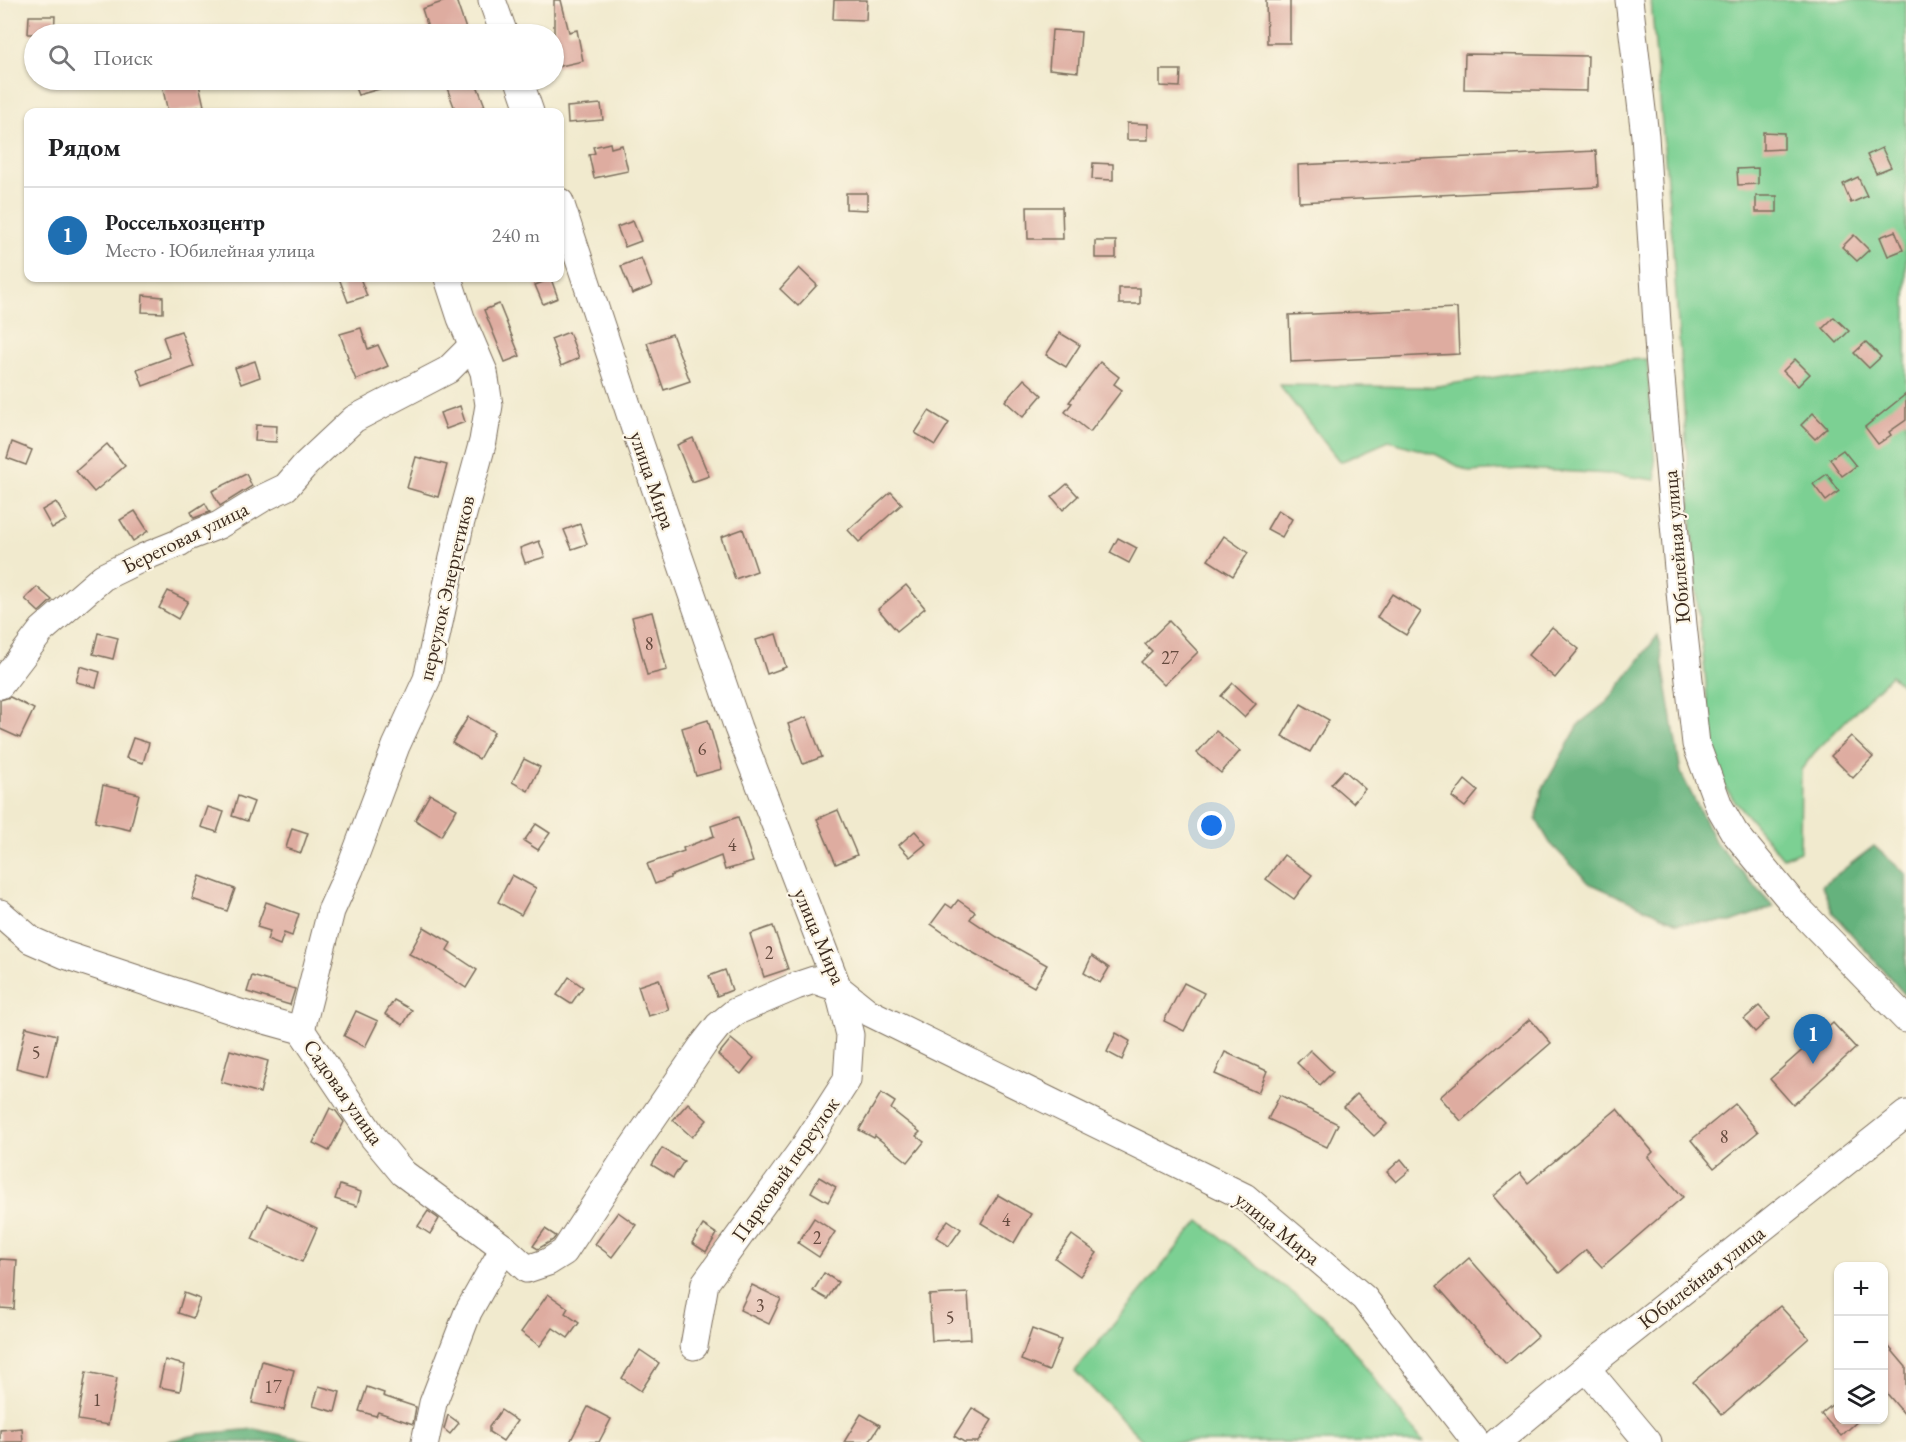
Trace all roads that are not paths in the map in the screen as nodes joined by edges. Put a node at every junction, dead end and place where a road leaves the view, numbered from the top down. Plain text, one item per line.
1 (492, 0) edge
2 (1629, 0) edge
3 (500, 24) edge
4 (522, 90) edge
5 (529, 108) edge
6 (564, 214) edge
7 (449, 282) edge
8 (472, 346) junction
9 (0, 685) edge
10 (0, 913) edge
11 (838, 988) junction
12 (1906, 1019) edge
13 (301, 1030) junction
14 (1906, 1114) edge
15 (504, 1248) junction
16 (693, 1346) dead end
17 (1586, 1368) junction
18 (425, 1442) edge
19 (1476, 1442) edge
20 (1497, 1442) edge
21 (1648, 1442) edge

1 - 3 street
2 - 12 street, Юбилейная улица
4 - 5 street
6 - 11 street, улица Мира
7 - 8 street, переулок Энергетиков
8 - 9 street, Береговая улица
8 - 13 street, переулок Энергетиков
10 - 13 street, Садовая улица
11 - 15 street, Садовая улица
11 - 16 street, Парковый переулок
11 - 19 street, улица Мира
13 - 15 street, Садовая улица
14 - 17 street, Юбилейная улица
15 - 18 street
17 - 20 street, Юбилейная улица
17 - 21 street

